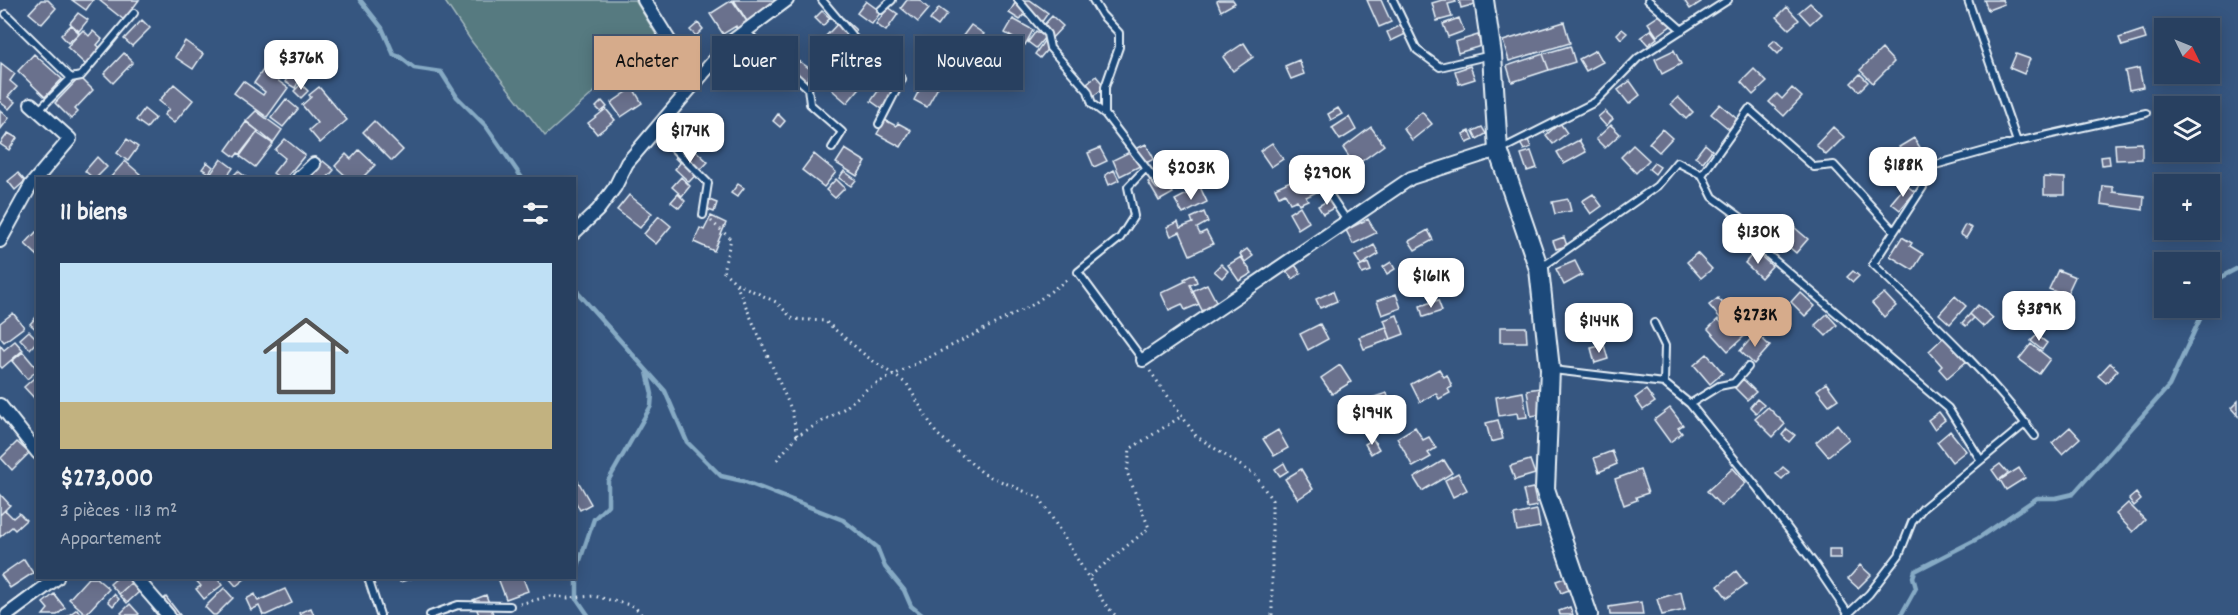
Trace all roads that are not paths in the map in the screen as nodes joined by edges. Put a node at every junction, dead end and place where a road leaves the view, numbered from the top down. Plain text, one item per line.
1 (644, 0) edge
2 (787, 0) edge
3 (822, 0) edge
4 (892, 0) edge
5 (1018, 0) edge
6 (1093, 0) edge
7 (1393, 0) edge
8 (1484, 0) edge
9 (1648, 0) edge
10 (1728, 0) edge
11 (1968, 0) edge
12 (881, 10) dead end
13 (134, 13) dead end
14 (6, 14) dead end
15 (1682, 30) junction
16 (745, 31) junction
17 (666, 36) edge
18 (1492, 55) junction
19 (700, 76) edge
20 (71, 78) junction
21 (688, 90) edge
22 (35, 108) joint
23 (2146, 113) dead end
24 (1105, 114) junction
25 (879, 124) dead end
26 (655, 130) junction
27 (2017, 142) junction
28 (832, 148) dead end
29 (1498, 150) junction
30 (314, 164) dead end
31 (1146, 168) junction
32 (1316, 174) dead end
33 (1702, 175) junction
34 (38, 177) edge
35 (300, 177) edge
36 (36, 179) edge
37 (1159, 184) dead end
38 (703, 214) road end
39 (1347, 221) junction
40 (576, 231) edge
41 (1894, 231) junction
42 (0, 241) edge
43 (1539, 269) junction
44 (1654, 323) dead end
45 (1143, 360) joint
46 (1748, 367) dead end
47 (1550, 369) junction
48 (1664, 383) junction
49 (1690, 404) junction
50 (0, 405) edge
51 (2026, 423) junction
52 (2036, 436) dead end
53 (36, 450) edge
54 (1980, 459) junction
55 (56, 579) edge
56 (137, 579) edge
57 (368, 579) edge
58 (510, 606) road end
59 (1848, 614) edge
60 (8, 615) edge
61 (168, 615) edge
62 (380, 615) edge
63 (430, 615) edge
64 (1588, 615) edge

1 - 17 street
2 - 16 street
3 - 25 lane
4 - 12 lane
5 - 24 lane
6 - 24 lane
7 - 18 lane
8 - 18 street
9 - 15 lane
10 - 15 lane
11 - 27 lane
13 - 20 lane
14 - 20 lane
15 - 29 lane
16 - 19 street
16 - 28 lane
18 - 29 street
20 - 22 lane
21 - 26 street
22 - 34 street
23 - 27 lane
24 - 31 lane
26 - 38 lane
26 - 40 street
27 - 41 lane
29 - 39 street
29 - 43 street
30 - 35 street
31 - 37 lane
31 - 45 lane
32 - 39 lane
33 - 41 lane
33 - 43 lane
33 - 54 lane
36 - 42 street
39 - 45 street
41 - 51 lane
43 - 47 street
44 - 48 lane
46 - 49 lane
47 - 48 lane
47 - 64 street
48 - 49 lane
49 - 59 lane
50 - 53 street
51 - 52 lane
51 - 54 lane
54 - 59 lane
55 - 60 street
56 - 61 street
57 - 62 lane
58 - 63 lane

